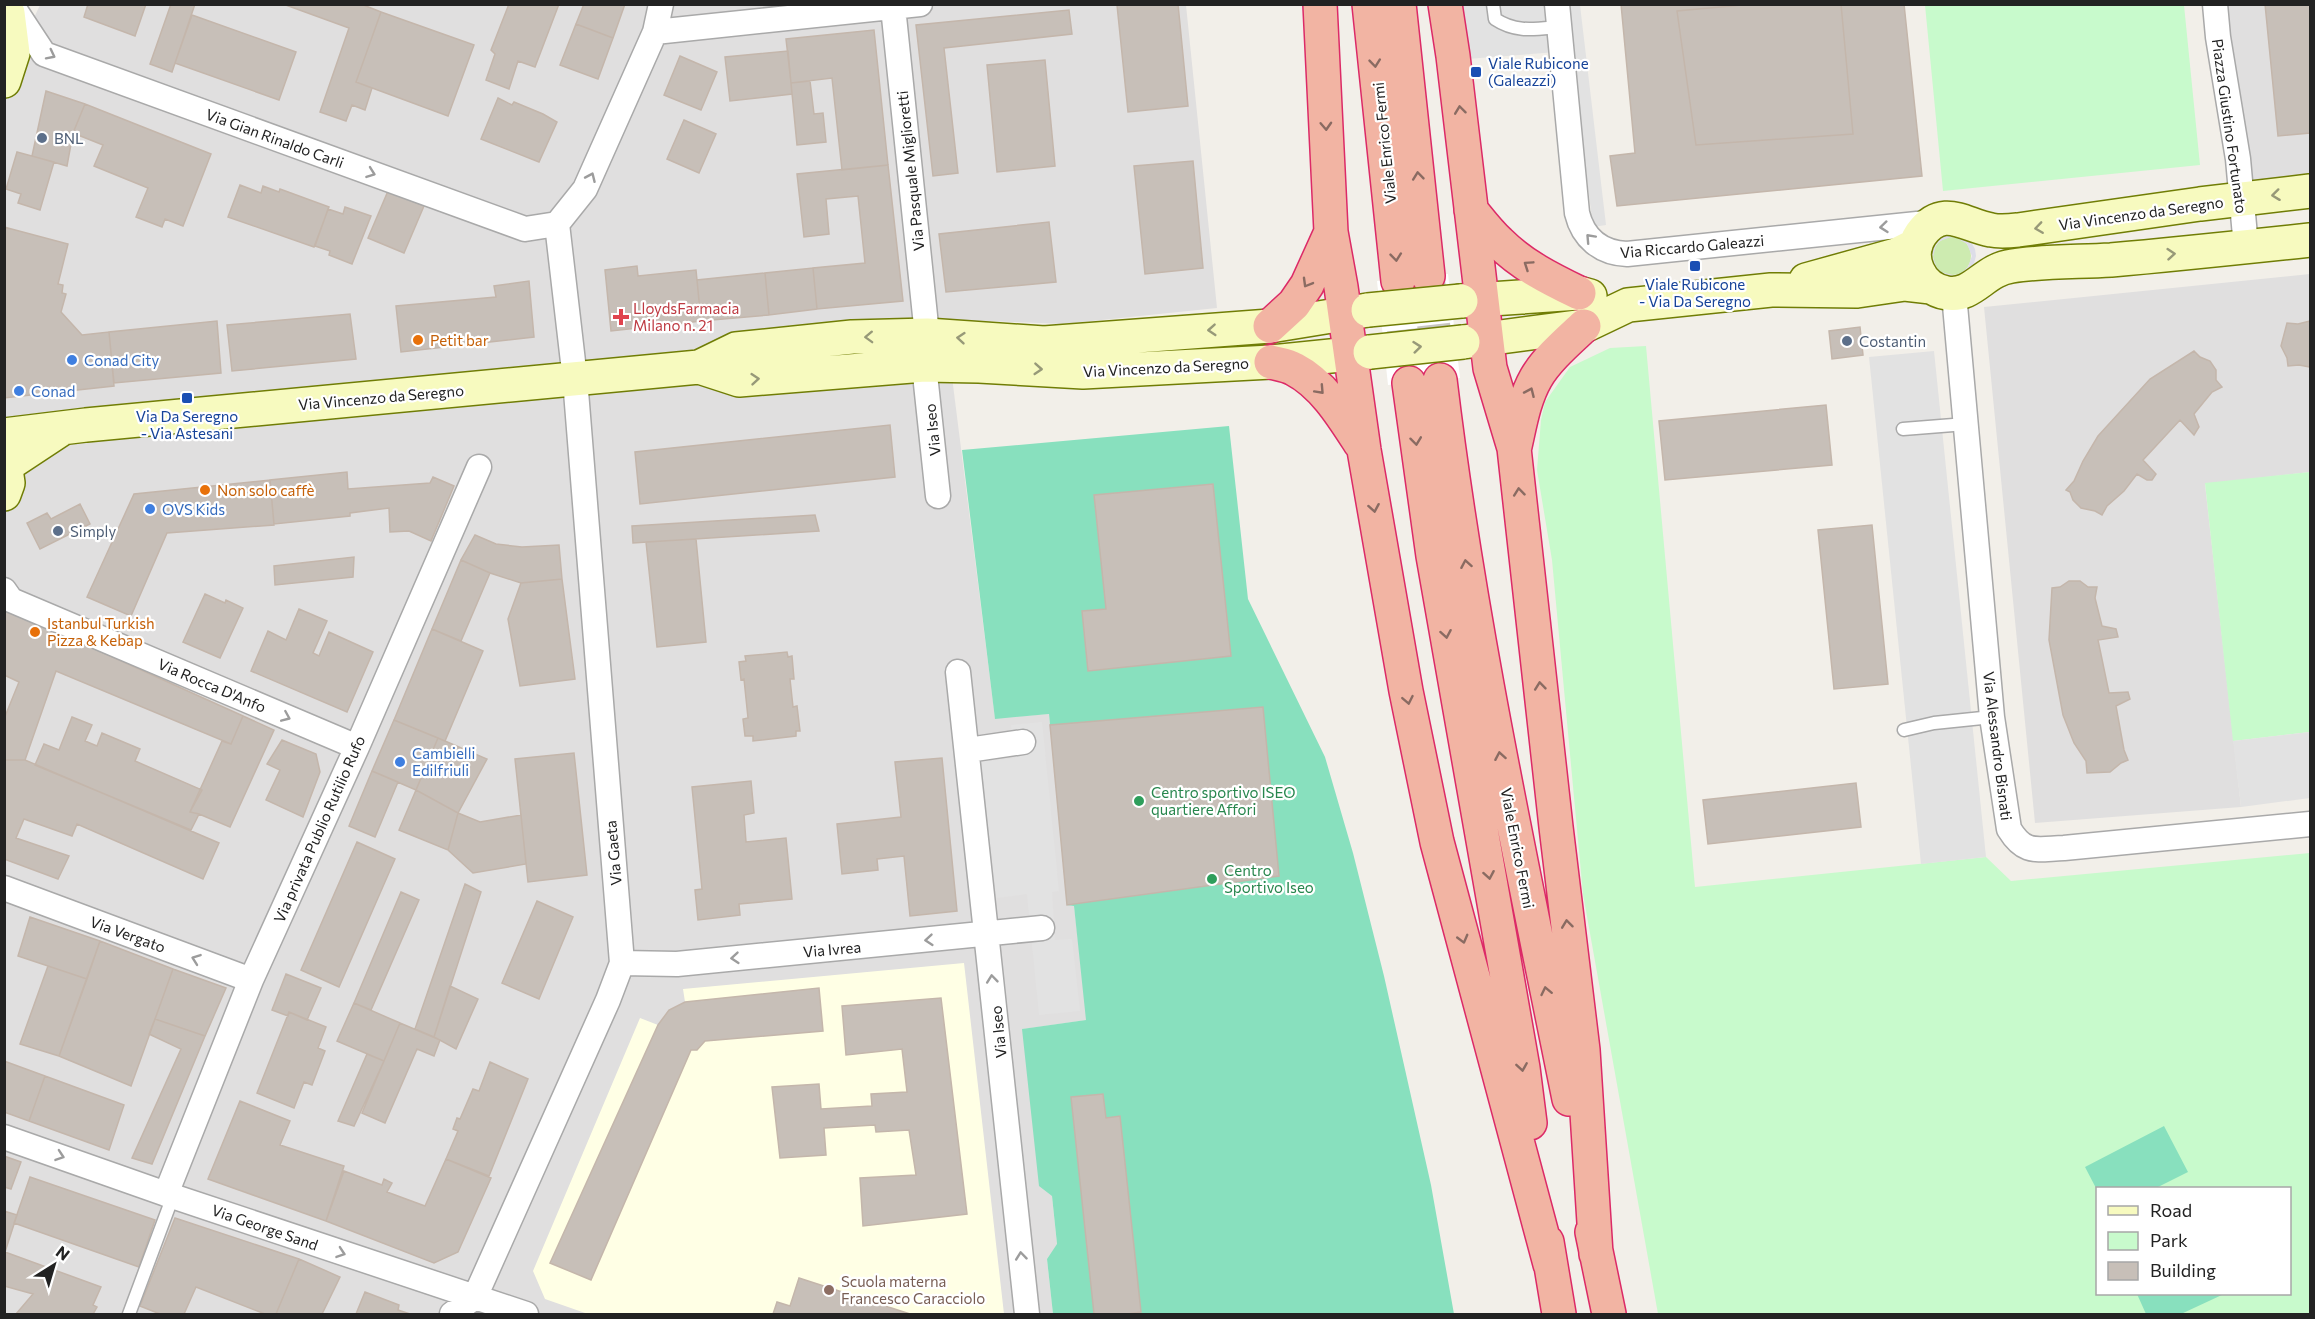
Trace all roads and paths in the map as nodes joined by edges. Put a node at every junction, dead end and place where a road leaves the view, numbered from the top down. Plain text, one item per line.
1 (661, 4) edge
2 (920, 4) edge
3 (1320, 4) edge
4 (1369, 4) edge
5 (1399, 4) edge
6 (1445, 4) edge
7 (1493, 4) edge
8 (2215, 4) edge
9 (893, 7) junction
10 (12, 10) edge
11 (1558, 16) edge
12 (655, 32) junction
13 (4, 81) edge
14 (2310, 191) edge
15 (2242, 199) junction
16 (1471, 210) junction
17 (1957, 221) junction
18 (557, 224) junction
19 (1331, 232) junction
20 (2310, 240) edge
21 (1916, 245) junction
22 (2246, 247) junction
23 (1956, 287) junction
24 (1771, 290) junction
25 (1579, 293) junction
26 (1471, 300) junction
27 (1628, 305) junction
28 (1357, 312) junction
29 (1270, 326) junction
30 (1584, 326) junction
31 (1487, 340) junction
32 (926, 350) junction
33 (1360, 353) junction
34 (1271, 362) junction
35 (575, 379) junction
36 (1966, 424) junction
37 (1903, 429) dead end
38 (1514, 448) junction
39 (1364, 450) junction
40 (5, 462) edge
41 (479, 467) dead end
42 (938, 496) dead end
43 (4, 590) edge
44 (958, 672) dead end
45 (1992, 717) junction
46 (1904, 730) dead end
47 (1023, 742) dead end
48 (357, 747) junction
49 (968, 750) junction
50 (2310, 824) edge
51 (4, 888) edge
52 (1042, 928) dead end
53 (988, 934) junction
54 (622, 963) junction
55 (251, 980) junction
56 (4, 1137) edge
57 (169, 1195) junction
58 (1596, 1254) junction
59 (1550, 1264) junction
60 (476, 1297) junction
61 (129, 1314) edge
62 (452, 1314) edge
63 (526, 1314) edge
64 (1027, 1314) edge
65 (1559, 1314) edge
66 (1609, 1314) edge

1 - 12 street
2 - 9 street
3 -> 19 highway
4 -> 5 highway, Viale Enrico Fermi
16 -> 6 highway
7 - 11 lane, Via Riccardo Galeazzi
8 - 15 street, Piazza Giustino Fortunato
9 - 12 street
9 - 32 street, Via Pasquale Miglioretti
10 - 13 main road
10 -> 18 street, Via Gian Rinaldo Carli
17 -> 11 street, Via Riccardo Galeazzi
18 -> 12 street
14 -> 15 main road, Via Vincenzo da Seregno
15 -> 17 main road, Via Vincenzo da Seregno
15 - 22 street, Piazza Giustino Fortunato
25 -> 16 highway
16 - 26 highway
17 - 21 main road, Via Vincenzo da Seregno
17 - 23 main road
18 - 35 street
19 - 28 highway
19 -> 29 highway
20 - 22 main road
21 - 23 main road
21 - 24 main road, Via Vincenzo da Seregno
23 -> 22 main road
23 - 24 main road, Via Vincenzo da Seregno
23 - 36 street, Via Alessandro Bisnati
24 - 27 main road, Via Vincenzo da Seregno
25 - 26 main road, Via Vincenzo da Seregno
25 - 27 main road, Via Vincenzo da Seregno
26 - 28 main road, Via Vincenzo da Seregno, bridge
26 - 31 highway
27 - 30 main road, Via Vincenzo da Seregno
28 - 29 main road, Via Vincenzo da Seregno
28 - 33 highway
29 -> 32 main road, Via Vincenzo da Seregno
30 - 31 main road, Via Vincenzo da Seregno
38 -> 30 highway
33 -> 31 main road, Via Vincenzo da Seregno, bridge
31 - 38 highway
32 -> 34 main road, Via Vincenzo da Seregno
32 - 35 main road, Via Vincenzo da Seregno
32 - 42 street, Via Iseo
33 - 34 main road, Via Vincenzo da Seregno
33 - 39 highway
34 -> 39 highway
35 - 40 main road, Via Vincenzo da Seregno
35 - 54 street, Via Gaeta
36 - 37 lane
36 - 45 street, Via Alessandro Bisnati
58 -> 38 highway
39 -> 59 highway
41 - 48 street, Via privata Publio Rutilio Rufo
43 -> 48 street, Via Rocca D'Anfo
44 - 49 street, Via Iseo
45 - 46 lane
45 - 50 street, Via Alessandro Bisnati
47 - 49 street
48 - 55 street, Via privata Publio Rutilio Rufo
49 - 53 street, Via Iseo
55 -> 51 street, Via Vergato
52 - 53 street, Via Ivrea
53 -> 54 street, Via Ivrea
64 -> 53 street, Via Iseo
54 - 60 street, Via Gaeta
55 - 57 street, Via privata Publio Rutilio Rufo
56 -> 57 street, Via George Sand
57 -> 60 street, Via George Sand
57 - 61 lane
58 -> 59 highway, Viale Enrico Fermi
58 - 66 highway, Viale Enrico Fermi
59 - 65 highway, Viale Enrico Fermi
60 - 62 street
60 - 63 street, Via George Sand

